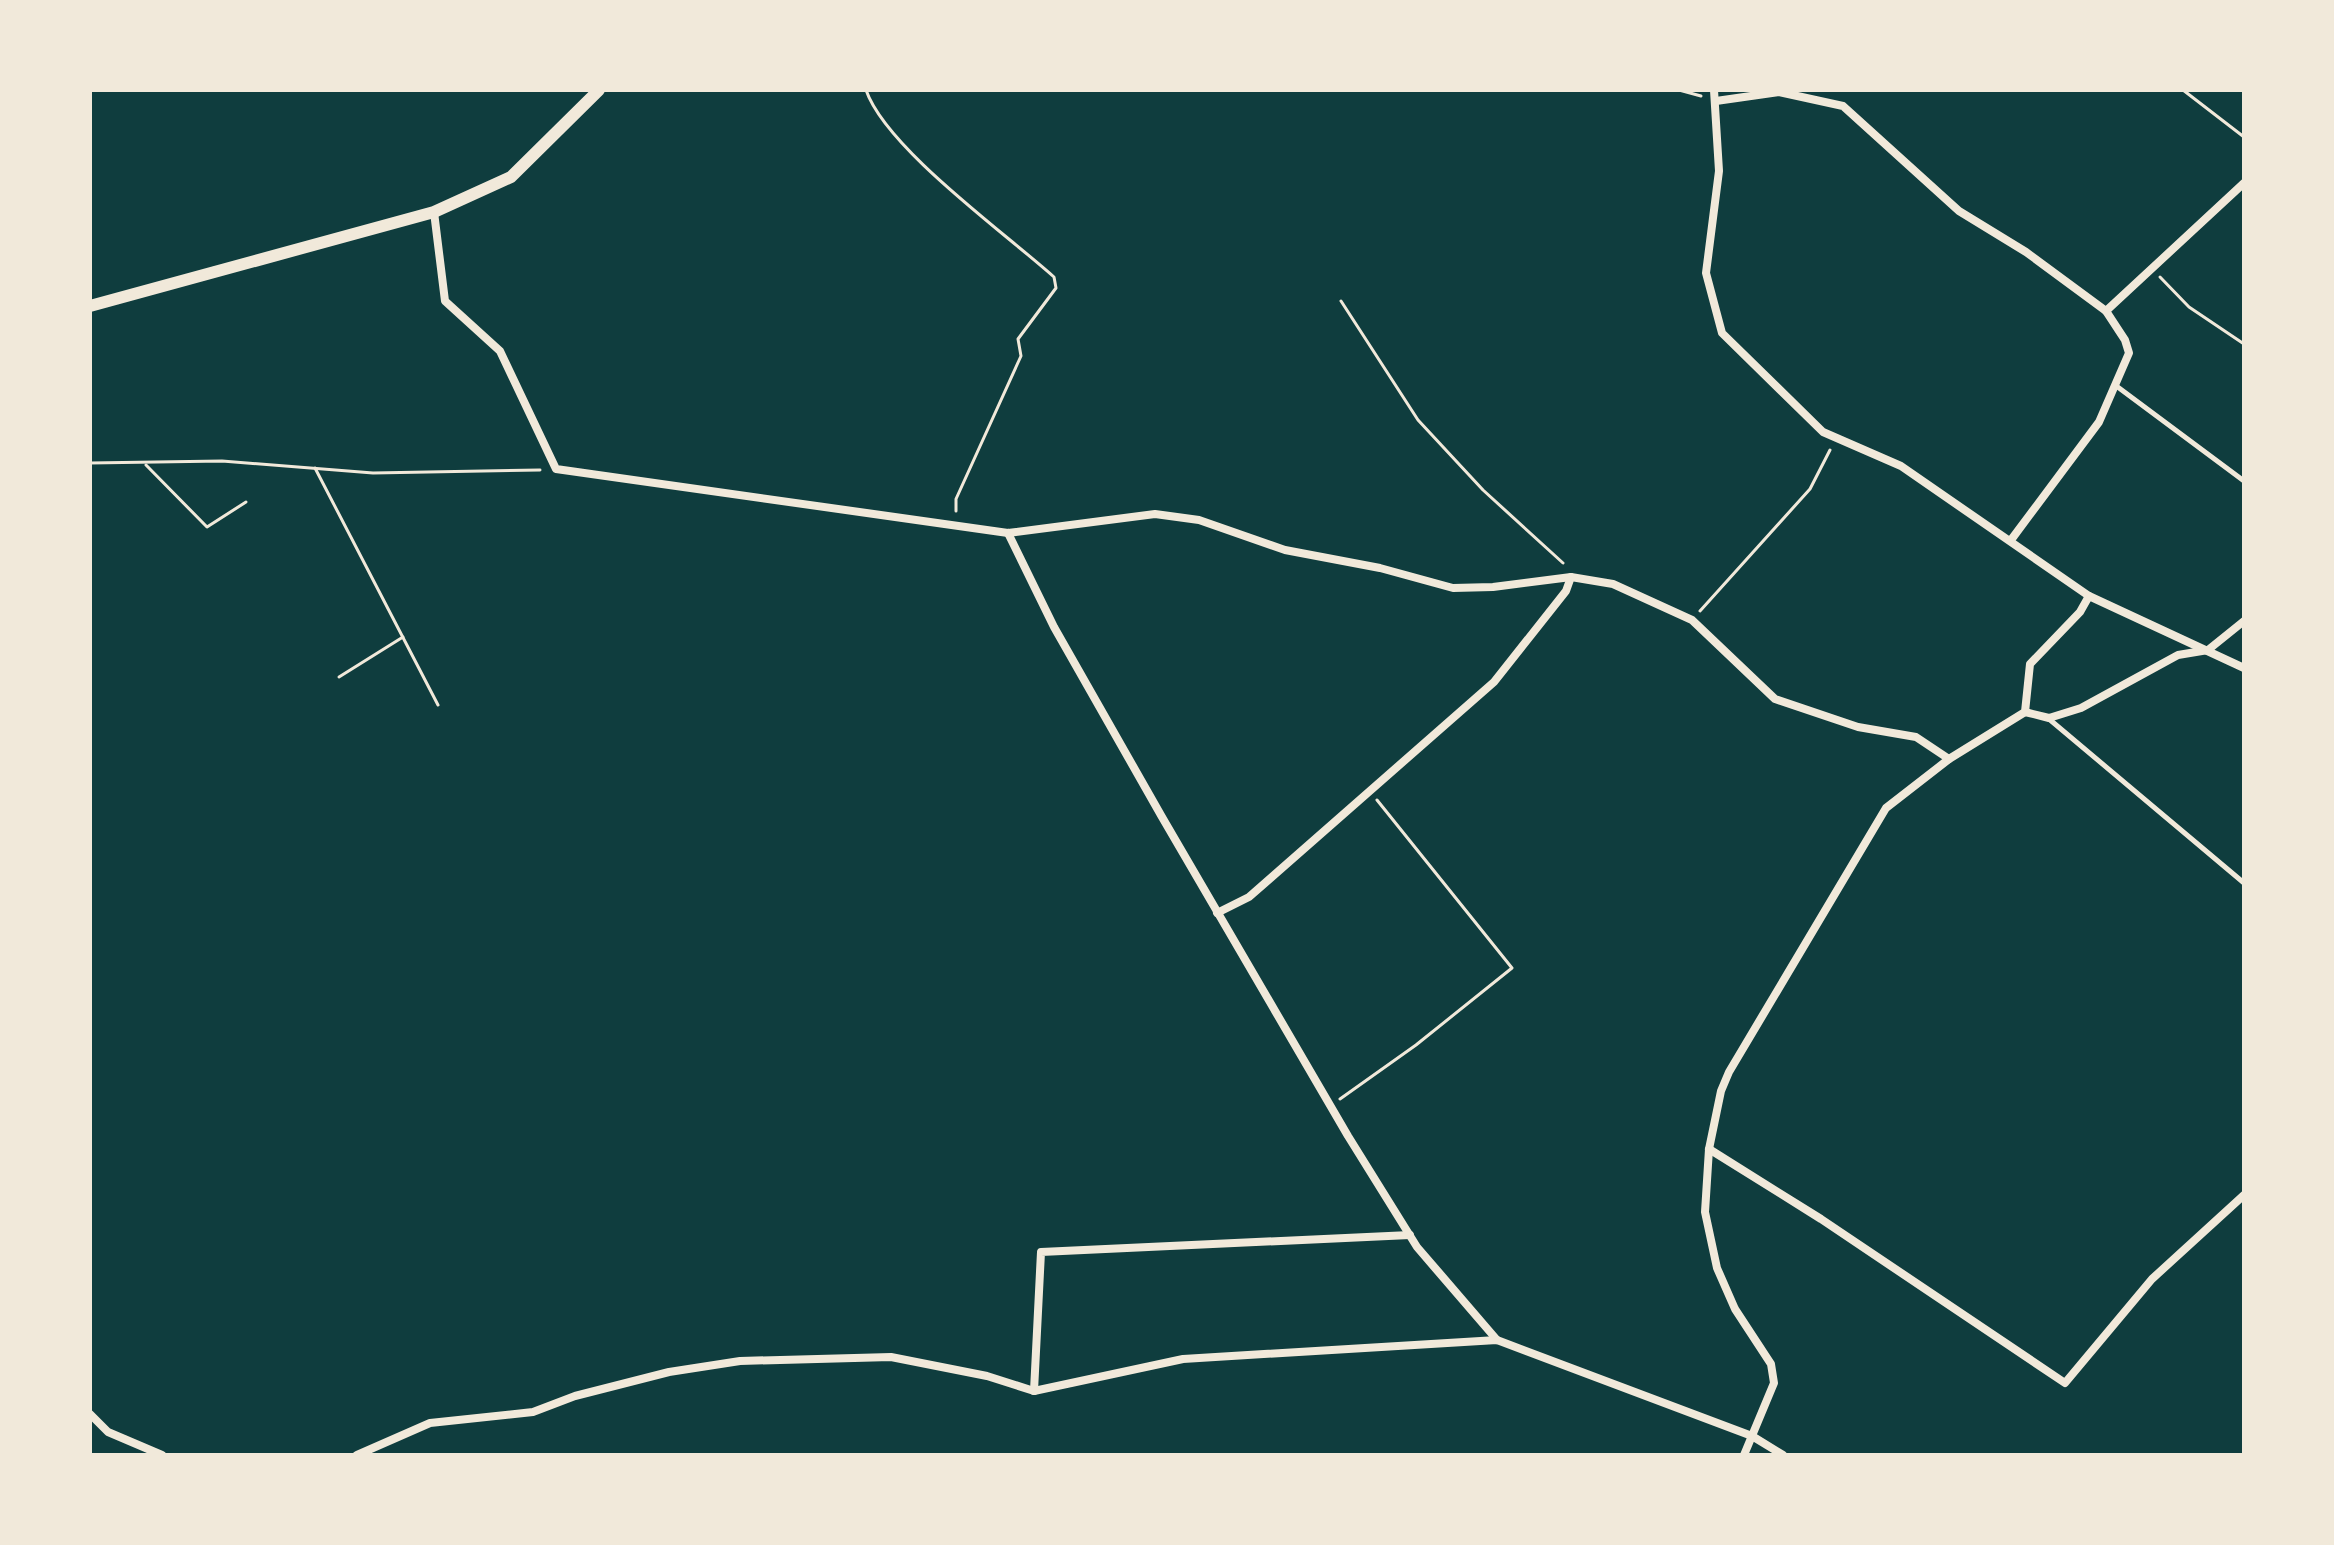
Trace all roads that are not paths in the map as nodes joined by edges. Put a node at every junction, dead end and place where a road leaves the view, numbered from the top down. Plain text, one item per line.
1 (599, 90) edge
2 (1714, 90) edge
3 (1716, 101) junction
4 (2244, 183) edge
5 (434, 212) junction
6 (90, 306) edge
7 (2106, 311) junction
8 (2115, 385) junction
9 (2244, 481) edge
10 (1008, 533) junction
11 (2011, 540) junction
12 (1571, 577) junction
13 (2089, 596) junction
14 (2244, 621) edge
15 (2208, 650) junction
16 (2244, 668) edge
17 (2025, 712) junction
18 (2049, 718) junction
19 (1949, 759) junction
20 (2244, 883) edge
21 (1217, 913) junction
22 (1709, 1149) junction
23 (2244, 1195) edge
24 (1410, 1235) junction
25 (1497, 1340) junction
26 (1034, 1391) junction
27 (90, 1414) edge
28 (1752, 1436) junction
29 (162, 1455) edge
30 (357, 1455) edge
31 (1744, 1455) edge
32 (1783, 1455) edge

1 - 5 street
2 - 3 street
3 - 7 street
3 - 11 street
4 - 7 street
5 - 6 street
5 - 10 street
7 - 8 street
8 - 9 lane
8 - 11 street
10 - 12 street
10 - 21 street
11 - 13 street
12 - 19 street
12 - 21 street
13 - 15 street
13 - 17 street
14 - 15 street
15 - 16 street
15 - 18 street
17 - 18 street
17 - 19 street
18 - 20 lane
19 - 22 street
21 - 24 street
22 - 23 street
22 - 28 street
24 - 25 street
24 - 26 street
25 - 26 street
25 - 28 street
26 - 30 street
27 - 29 street
28 - 31 street
28 - 32 street

